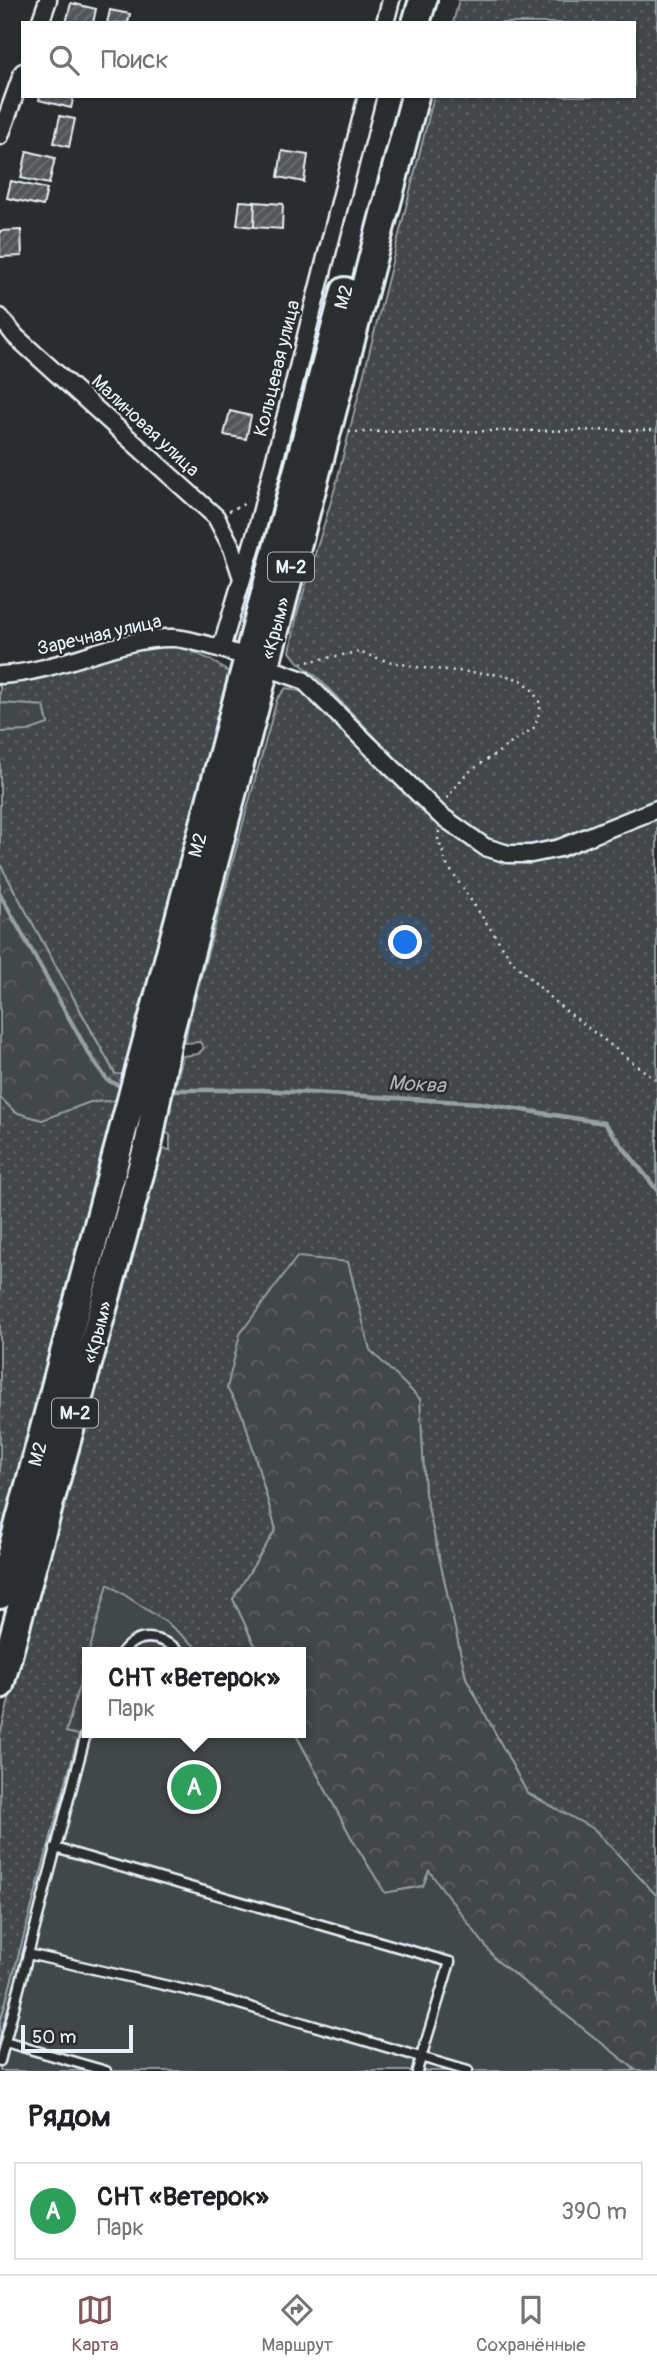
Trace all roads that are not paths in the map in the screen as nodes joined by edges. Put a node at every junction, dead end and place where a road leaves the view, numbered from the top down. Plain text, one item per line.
1 (48, 0) edge
2 (391, 0) edge
3 (423, 0) edge
4 (441, 0) edge
5 (41, 21) edge
6 (386, 21) edge
7 (417, 21) edge
8 (436, 21) edge
9 (21, 78) edge
10 (366, 98) edge
11 (397, 98) edge
12 (414, 98) edge
13 (0, 136) edge
14 (0, 317) edge
15 (242, 579) junction
16 (221, 649) junction
17 (257, 662) junction
18 (0, 675) edge
19 (657, 809) edge
20 (0, 1595) edge
21 (126, 1647) edge
22 (175, 1647) edge
23 (0, 1685) edge
24 (85, 1738) edge
25 (55, 1848) junction
26 (27, 1954) junction
27 (5, 2042) junction
28 (421, 2058) junction
29 (0, 2060) edge
30 (106, 2071) edge
31 (418, 2071) edge
32 (468, 2071) edge

1 - 5 street
2 - 6 street
3 - 7 highway
4 - 8 highway
9 - 13 street
10 - 15 street, Кольцевая улица
11 - 17 highway, М2
12 - 23 highway, «Крым» / М-2
14 - 15 street, Малиновая улица
15 - 16 street, Кольцевая улица
16 - 17 street, Заречная улица
16 - 18 street, Заречная улица
17 - 19 street, Заречная улица
17 - 20 highway, М2
21 - 22 lane
24 - 25 lane
25 - 26 lane
25 - 28 lane
26 - 27 lane
26 - 28 lane
27 - 29 lane
27 - 30 lane
28 - 31 lane
28 - 32 lane

